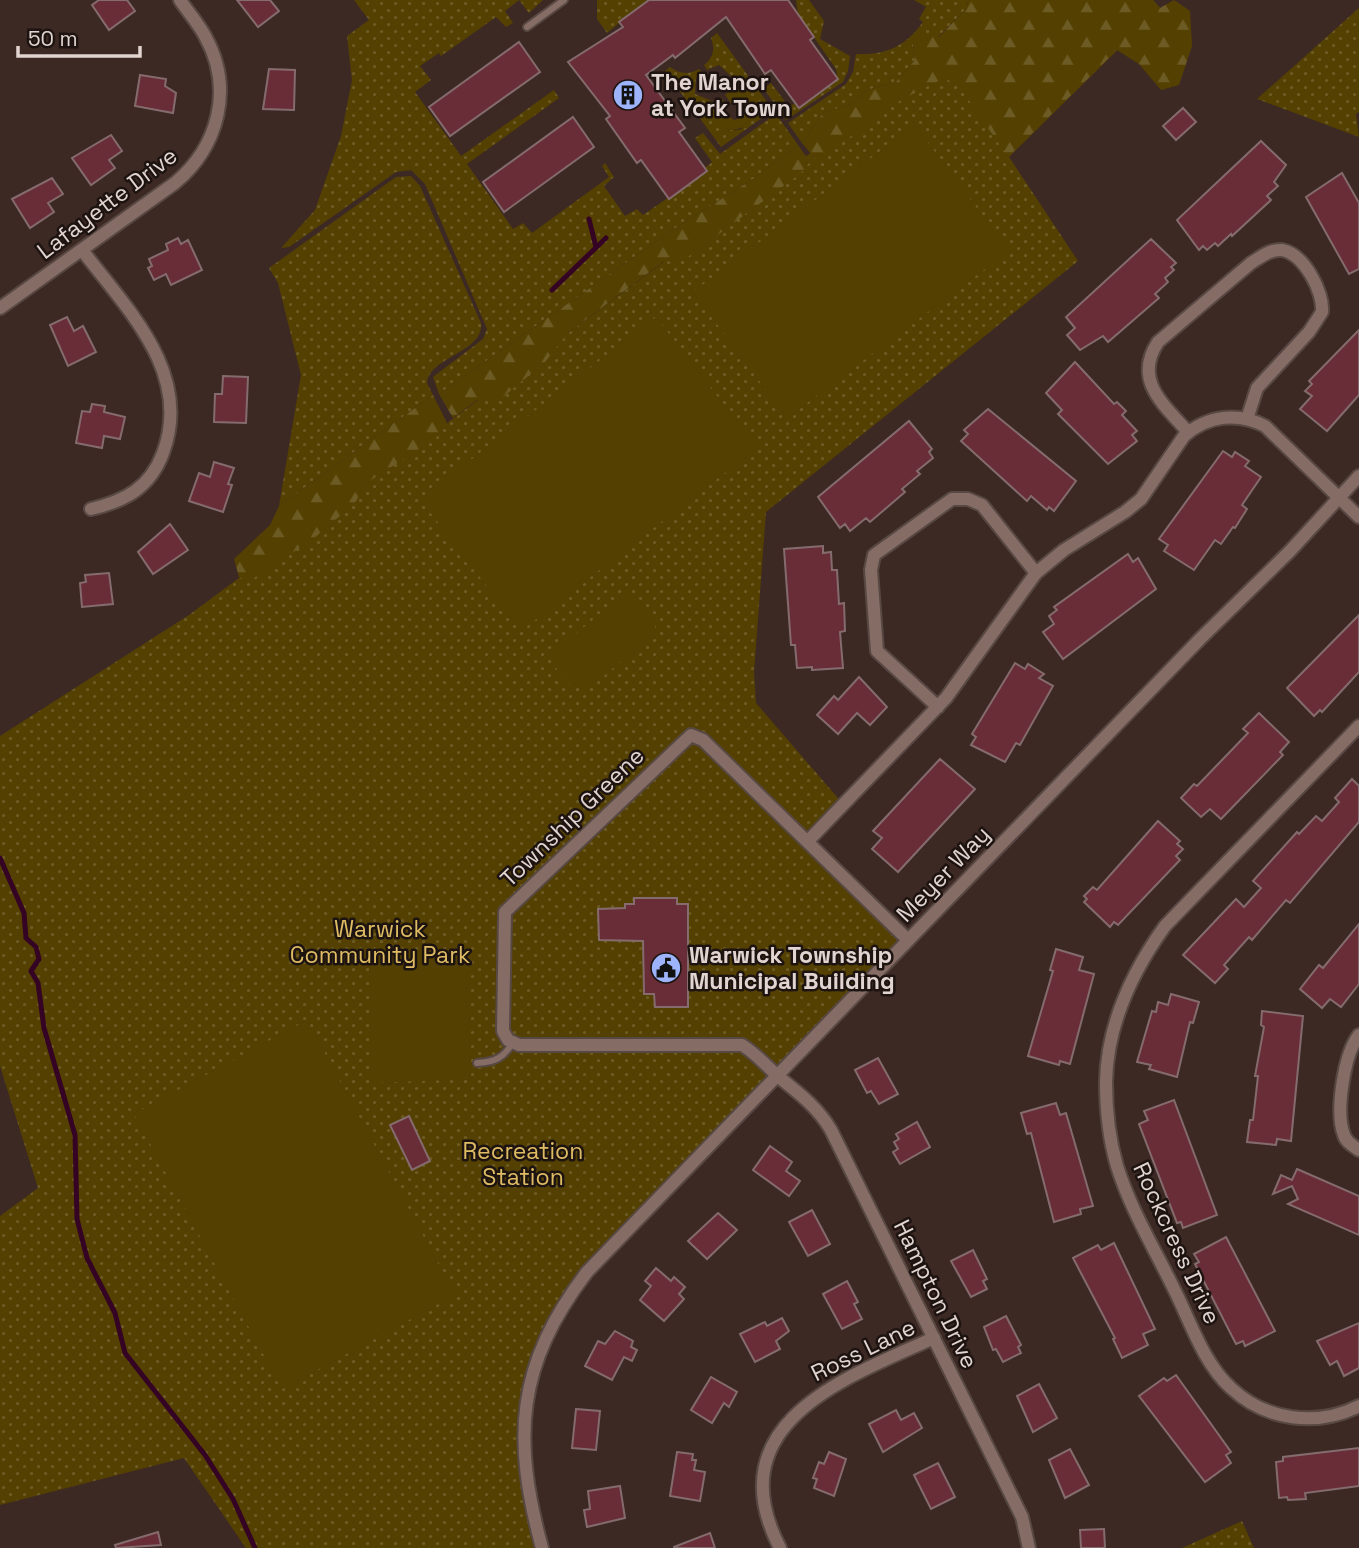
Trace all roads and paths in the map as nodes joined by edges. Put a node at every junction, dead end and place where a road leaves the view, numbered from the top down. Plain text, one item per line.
1 (180, 0) edge
2 (564, 0) edge
3 (527, 27) dead end
4 (82, 250) junction
5 (0, 308) edge
6 (1247, 419) junction
7 (1188, 432) junction
8 (1359, 476) edge
9 (1339, 498) junction
10 (91, 509) dead end
11 (1359, 517) edge
12 (1036, 573) junction
13 (942, 702) junction
14 (1359, 726) edge
15 (808, 841) junction
16 (908, 940) junction
17 (1359, 1035) edge
18 (513, 1042) junction
19 (477, 1063) dead end
20 (777, 1076) junction
21 (1359, 1150) edge
22 (934, 1338) junction
23 (1359, 1406) edge
24 (542, 1548) edge
25 (780, 1548) edge
26 (1029, 1548) edge

1 - 4 street, Lafayette Drive
2 - 3 lane
4 - 5 street, Lafayette Drive
4 - 10 street
6 - 7 street
6 - 7 street
6 - 9 street
7 - 12 street
8 - 9 street, Meyer Way
9 - 11 street
9 - 16 street, Meyer Way
12 - 13 street
12 - 13 street
13 - 15 street
14 - 23 street, Rockcress Drive
15 - 16 street, Township Greene
15 - 18 street, Township Greene
16 - 20 street, Meyer Way
17 - 21 street
18 - 19 lane
18 - 20 street
20 - 22 street, Hampton Drive
20 - 24 street, Meyer Way
22 - 25 street, Ross Lane
22 - 26 street, Hampton Drive

